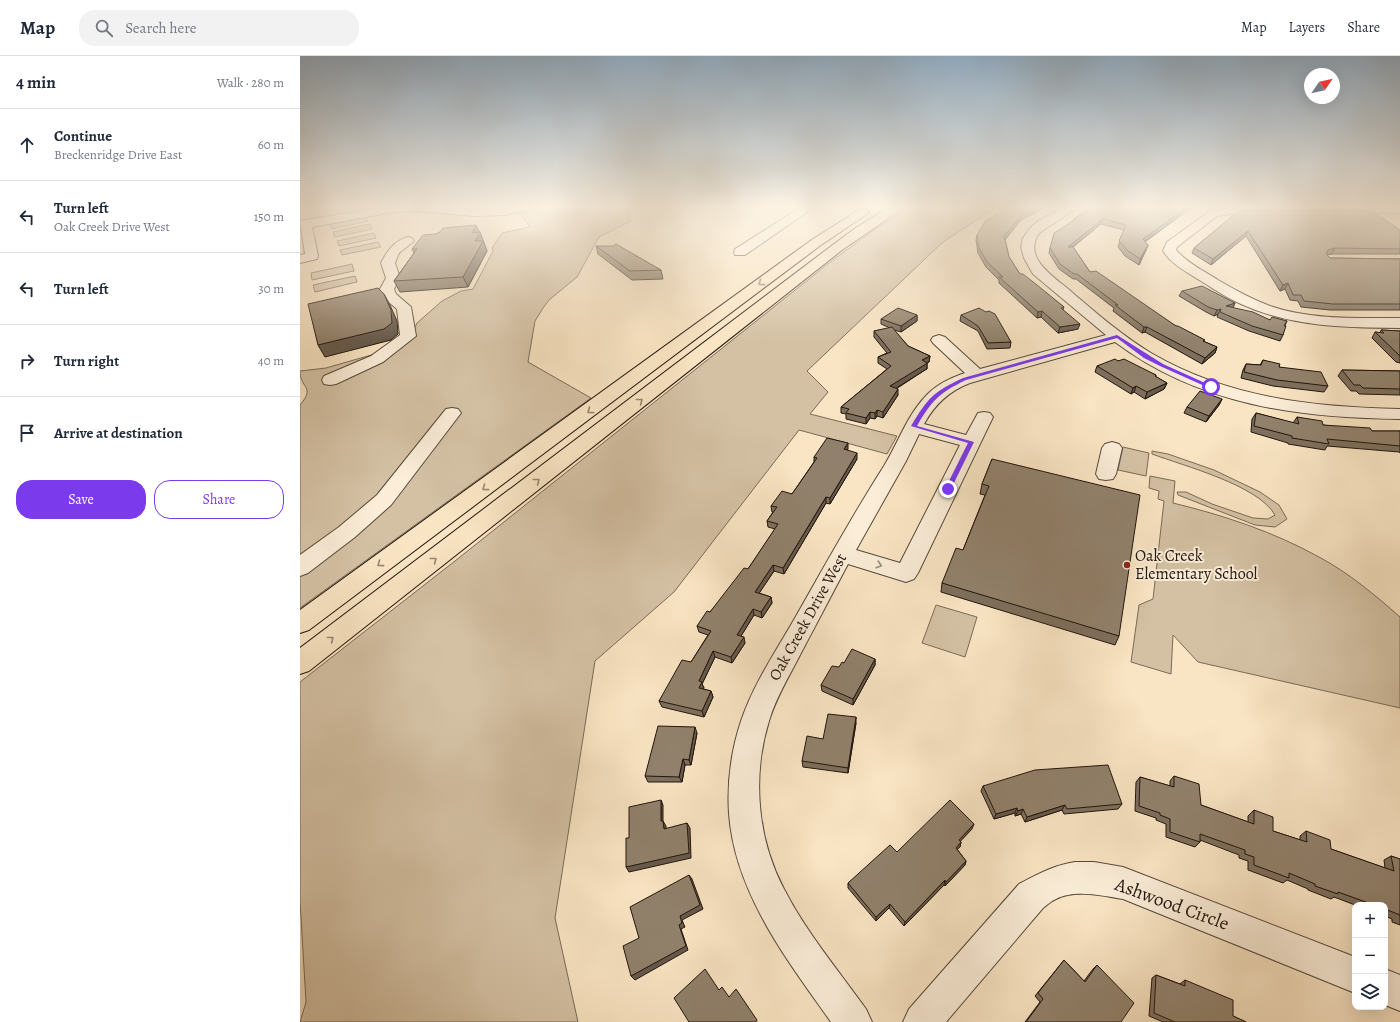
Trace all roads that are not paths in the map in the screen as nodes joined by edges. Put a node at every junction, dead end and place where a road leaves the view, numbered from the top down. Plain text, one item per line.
1 (310, 251) edge
2 (394, 251) edge
3 (805, 251) edge
4 (833, 251) edge
5 (1028, 251) edge
6 (1169, 251) edge
7 (300, 259) edge
8 (1400, 323) edge
9 (1117, 337) junction
10 (939, 340) dead end
11 (977, 375) junction
12 (330, 380) dead end
13 (452, 413) dead end
14 (1400, 414) edge
15 (984, 417) dead end
16 (913, 426) junction
17 (971, 442) junction
18 (1112, 448) dead end
19 (1106, 474) dead end
20 (842, 554) junction
21 (300, 567) edge
22 (300, 623) edge
23 (300, 663) edge
24 (1353, 974) edge
25 (1388, 988) edge
26 (1400, 993) edge
27 (853, 1022) edge
28 (922, 1022) edge

1 - 7 street
2 - 12 street
3 -> 22 highway
23 -> 4 highway
5 - 9 street
6 - 8 street
9 - 11 street, Oak Creek Drive West
9 - 14 street
10 - 11 street
11 - 16 street, Oak Creek Drive West
13 - 21 street
15 - 17 street
16 - 17 street
16 - 20 street, Oak Creek Drive West
20 -> 17 street
18 - 19 street
20 - 27 street, Oak Creek Drive West
24 - 28 street, Ashwood Circle
25 - 26 street

